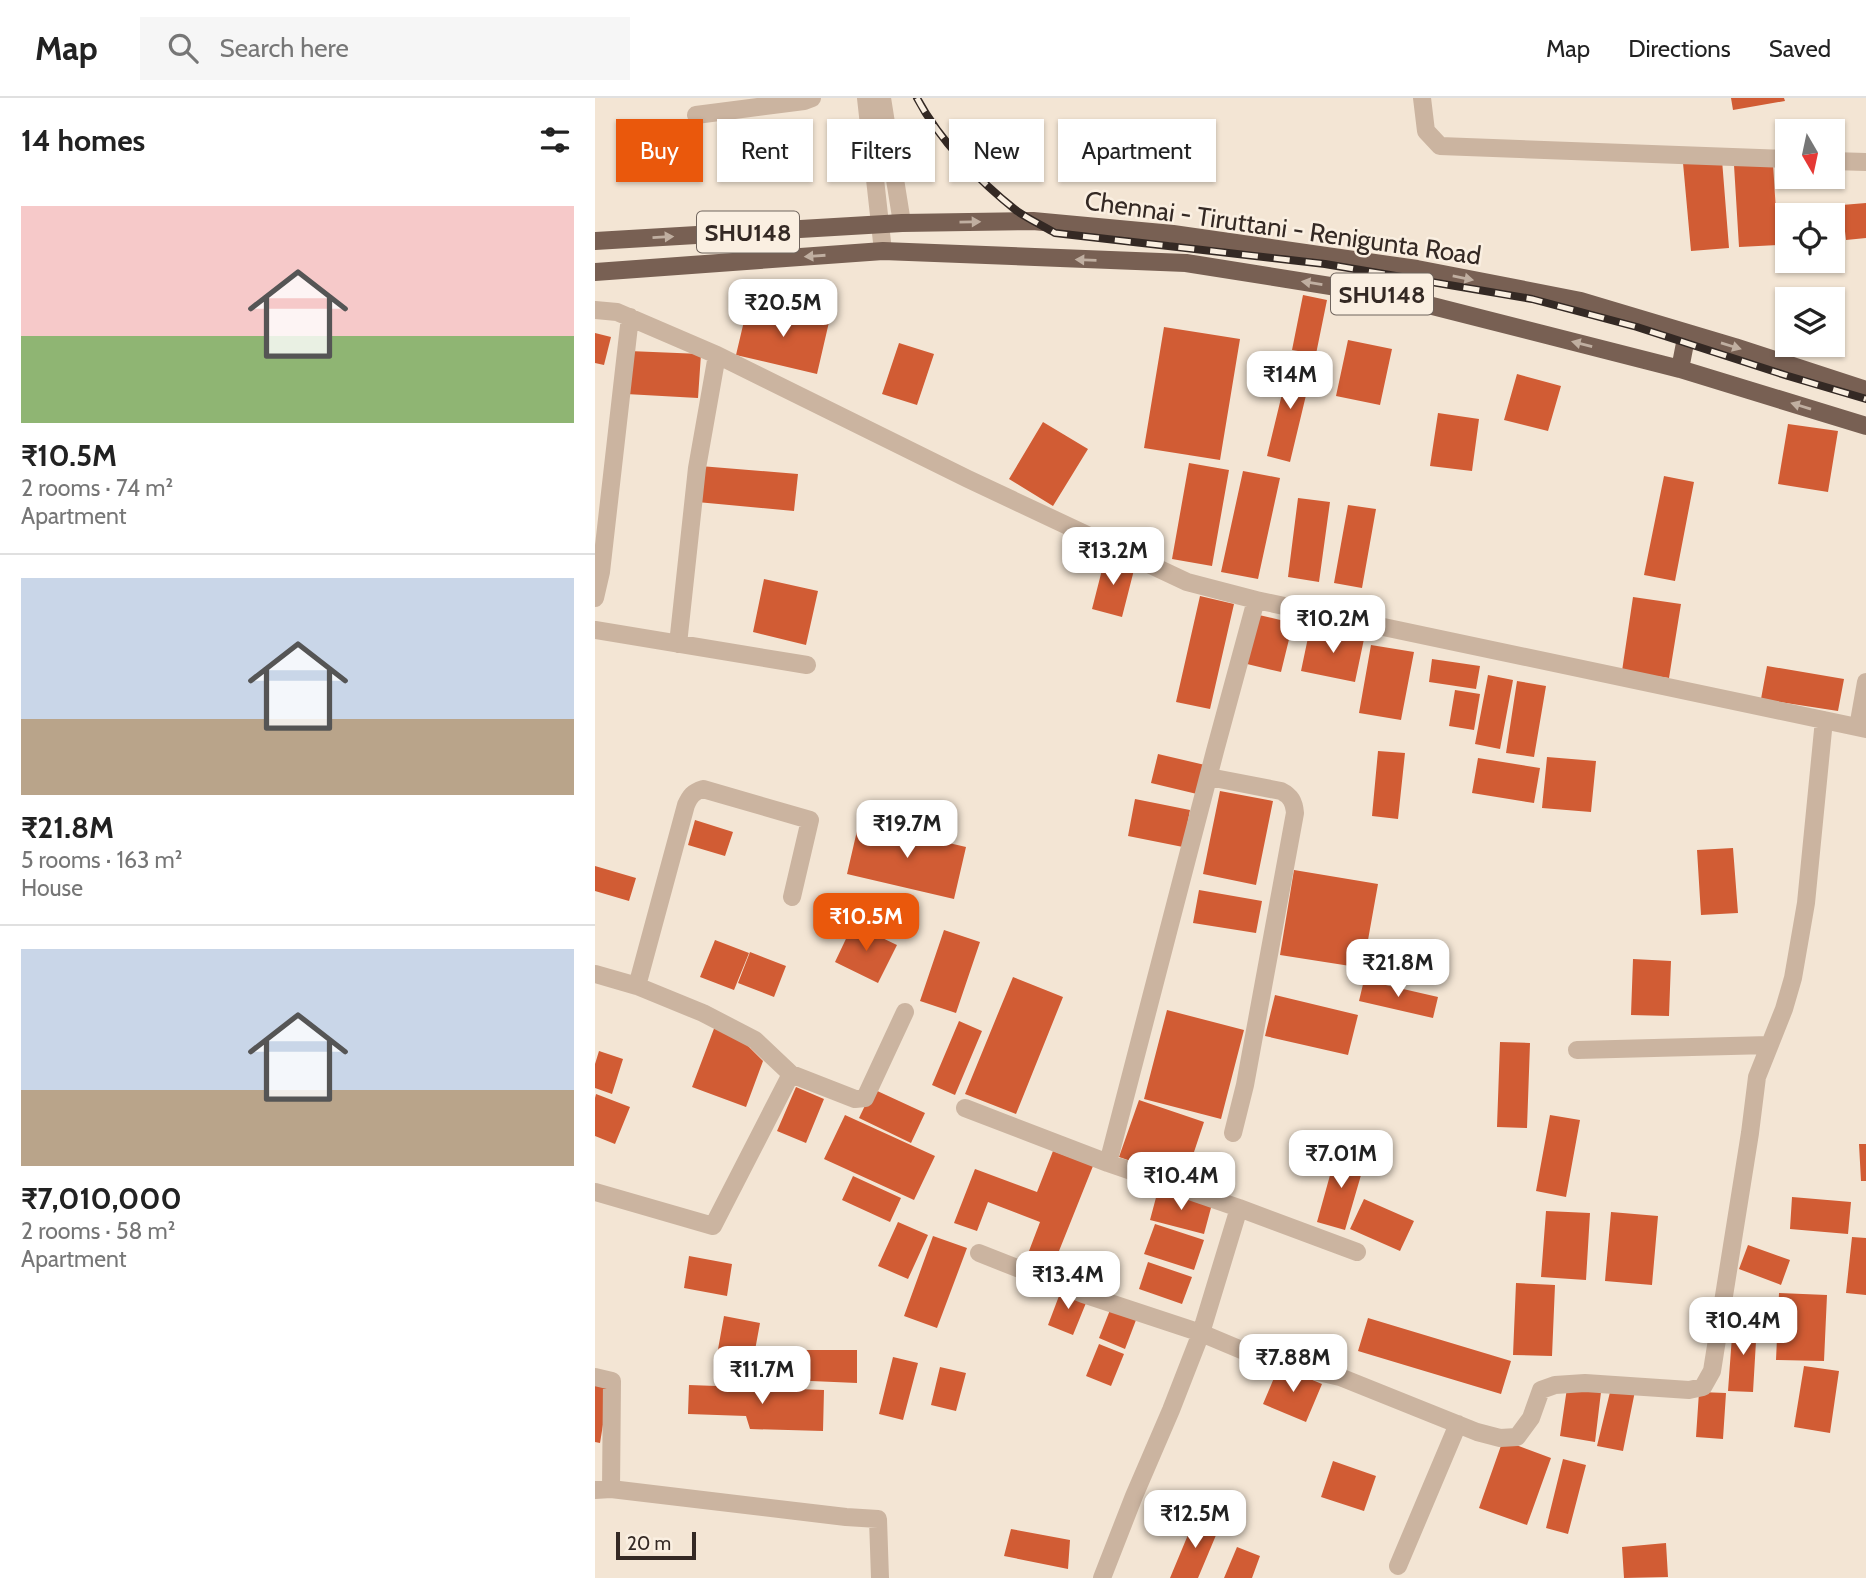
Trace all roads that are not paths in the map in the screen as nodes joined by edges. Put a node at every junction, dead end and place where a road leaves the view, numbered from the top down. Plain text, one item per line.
1 (812, 98) edge
2 (866, 98) edge
3 (883, 98) edge
4 (1422, 98) edge
5 (696, 116) dead end
6 (1775, 159) edge
7 (1845, 161) edge
8 (1866, 162) edge
9 (902, 223) junction
10 (879, 224) junction
11 (595, 241) edge
12 (883, 251) junction
13 (595, 272) edge
14 (595, 310) edge
15 (630, 317) junction
16 (1688, 333) junction
17 (717, 355) junction
18 (1679, 369) junction
19 (1866, 390) edge
20 (1866, 426) edge
21 (595, 598) edge
22 (1256, 600) junction
23 (595, 630) edge
24 (678, 644) junction
25 (807, 665) dead end
26 (1866, 682) edge
27 (1823, 720) junction
28 (1862, 728) edge
29 (1209, 777) junction
30 (792, 897) dead end
31 (595, 974) edge
32 (636, 986) junction
33 (905, 1012) dead end
34 (1769, 1045) junction
35 (1577, 1050) dead end
36 (791, 1074) junction
37 (965, 1108) dead end
38 (1233, 1133) dead end
39 (1108, 1163) junction
40 (595, 1192) edge
41 (1239, 1208) junction
42 (1357, 1252) dead end
43 (979, 1253) dead end
44 (1201, 1333) junction
45 (595, 1377) edge
46 (1458, 1424) junction
47 (603, 1489) edge
48 (1398, 1566) dead end
49 (880, 1578) edge
50 (1102, 1578) edge

1 - 5 street
2 - 10 street
3 - 9 street
4 - 6 street
7 - 8 street
9 - 10 main road, Chennai - Tiruttani - Renigunta Road / SHU148
9 -> 16 main road, Chennai - Tiruttani - Renigunta Road / SHU148
11 -> 10 main road, Chennai - Tiruttani - Renigunta Road / SHU148
10 - 12 street
12 -> 13 main road, Chennai - Tiruttani - Renigunta Road / SHU148
18 -> 12 main road, Chennai - Tiruttani - Renigunta Road / SHU148
14 - 15 street
15 - 17 street
15 - 21 street
16 - 18 main road
16 -> 19 main road, Chennai - Tiruttani - Renigunta Road / SHU148
17 - 22 street
17 - 24 street
20 -> 18 main road, Chennai - Tiruttani - Renigunta Road / SHU148
22 - 27 street
22 - 29 street
23 - 24 street
24 - 25 street
26 - 28 street
27 - 28 street
27 - 34 street
29 - 38 street
29 - 39 street
30 - 32 street
31 - 32 street
32 - 36 street
33 - 36 street
34 - 35 street
34 - 46 street
36 - 40 street
37 - 39 street
39 - 41 street
41 - 42 street
41 - 44 street
43 - 44 street
44 - 46 street
44 - 50 street
45 - 47 street
46 - 48 street
47 - 49 street

